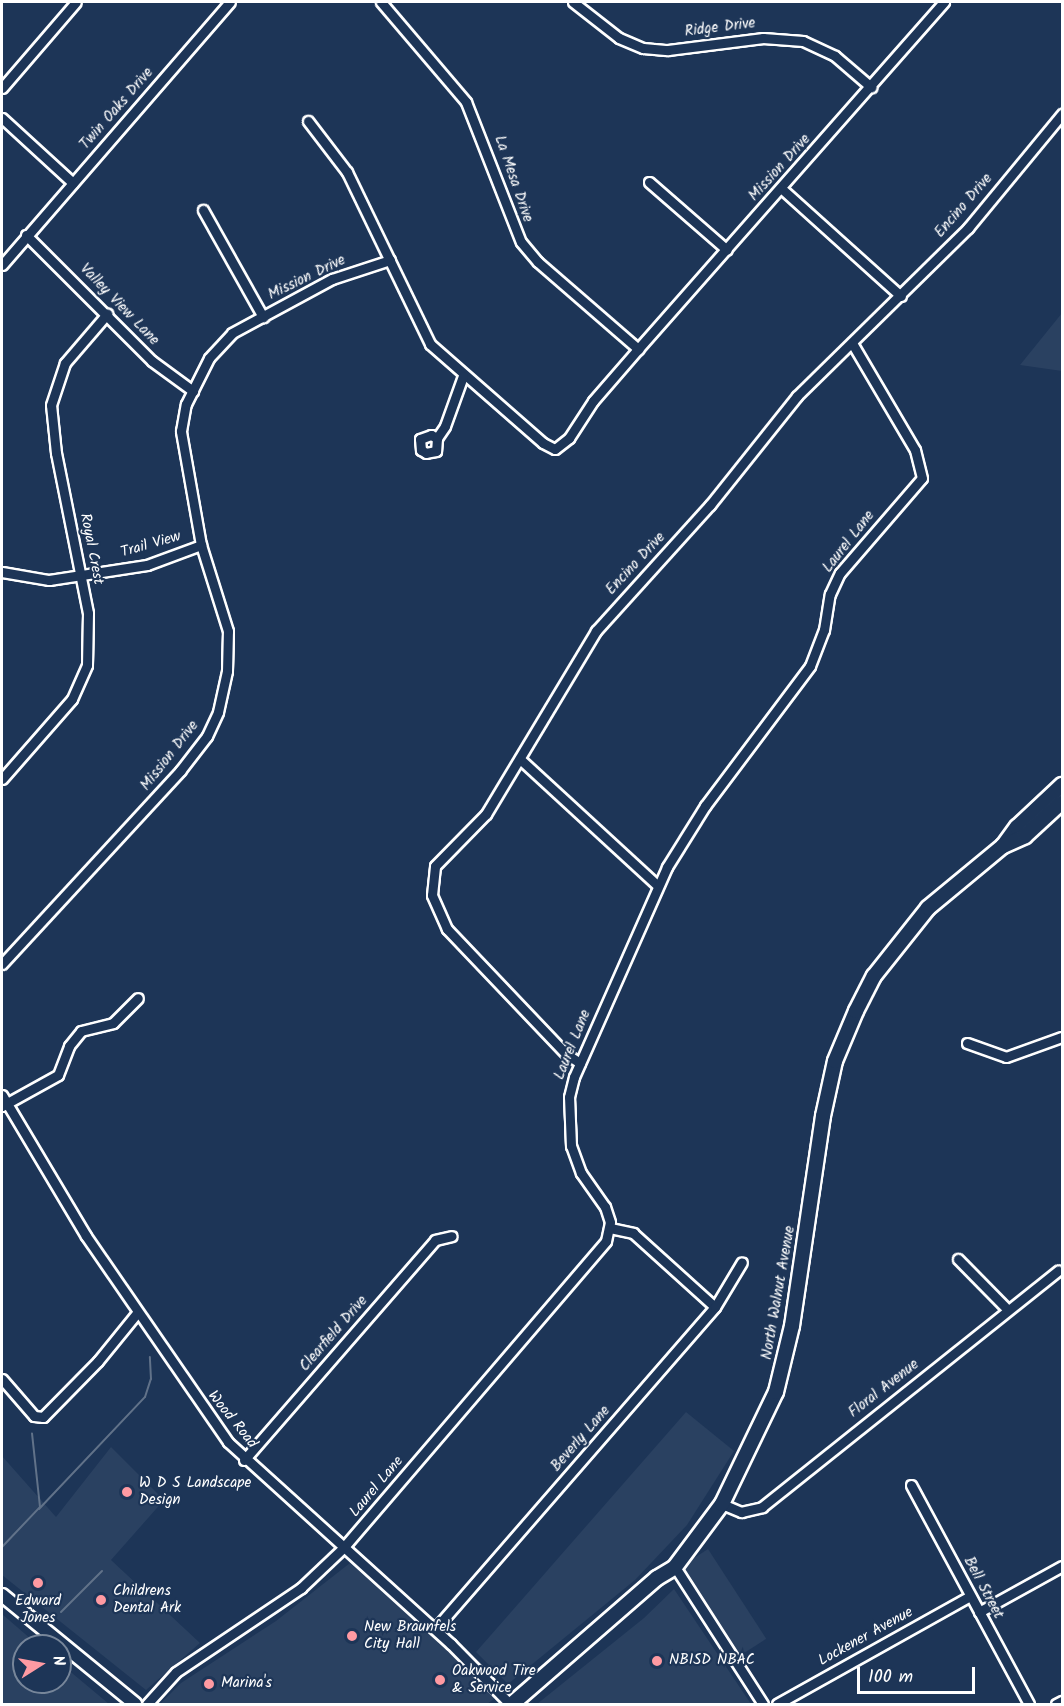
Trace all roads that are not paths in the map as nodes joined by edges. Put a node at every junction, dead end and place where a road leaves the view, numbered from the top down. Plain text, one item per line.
1 (76, 2) edge
2 (230, 2) edge
3 (381, 2) edge
4 (573, 2) edge
5 (944, 2) edge
6 (871, 87) junction
7 (2, 88) edge
8 (1062, 114) edge
9 (2, 118) edge
10 (308, 121) dead end
11 (650, 182) dead end
12 (73, 183) junction
13 (782, 189) junction
14 (203, 210) dead end
15 (27, 235) junction
16 (727, 250) junction
17 (390, 260) junction
18 (2, 265) edge
19 (901, 296) junction
20 (107, 314) junction
21 (263, 317) junction
22 (852, 343) junction
23 (638, 349) junction
24 (463, 376) junction
25 (193, 391) junction
26 (437, 438) dead end
27 (201, 545) junction
28 (2, 572) edge
29 (81, 575) junction
30 (520, 759) junction
31 (2, 780) edge
32 (1062, 785) edge
33 (1061, 806) edge
34 (1003, 846) junction
35 (657, 885) junction
36 (2, 964) edge
37 (138, 998) dead end
38 (1062, 1037) edge
39 (967, 1043) dead end
40 (580, 1063) junction
41 (2, 1095) edge
42 (4, 1105) edge
43 (610, 1228) junction
44 (452, 1236) dead end
45 (958, 1259) dead end
46 (742, 1262) dead end
47 (1058, 1271) dead end
48 (715, 1307) junction
49 (1008, 1310) junction
50 (137, 1313) junction
51 (2, 1379) edge
52 (244, 1460) junction
53 (911, 1485) dead end
54 (722, 1504) junction
55 (343, 1548) junction
56 (1062, 1566) edge
57 (675, 1567) junction
58 (2, 1595) edge
59 (970, 1596) junction
60 (979, 1612) junction
61 (435, 1629) junction
62 (1062, 1701) edge
63 (135, 1704) edge
64 (147, 1704) edge
65 (511, 1704) edge
66 (763, 1704) edge
67 (777, 1704) edge
68 (1029, 1704) edge
69 (1056, 1704) edge

1 - 7 street
2 - 12 street, Twin Oaks Drive
3 - 23 street, La Mesa Drive
4 - 6 street, Ridge Drive
5 - 6 street, Mission Drive
6 - 13 street, Mission Drive
8 - 19 street, Encino Drive
9 - 12 street
10 - 17 street
11 - 16 street
12 - 15 street, Twin Oaks Drive
13 - 16 street, Mission Drive
13 - 19 street
14 - 21 street
15 - 18 street, Twin Oaks Drive
15 - 20 street, Valley View Lane
16 - 23 street, Mission Drive
17 - 21 street, Mission Drive
17 - 24 street, Mission Drive
19 - 22 street, Encino Drive
20 - 25 street, Valley View Lane
20 - 29 street, Royal Crest
21 - 25 street, Mission Drive
22 - 30 street, Encino Drive
22 - 35 street, Laurel Lane
23 - 24 street, Mission Drive
24 - 26 street
25 - 27 street, Mission Drive
27 - 29 street, Trail View
27 - 36 street, Mission Drive
28 - 29 street, Trail View
29 - 31 street, Royal Crest
30 - 35 street
30 - 40 street, Encino Drive
32 - 34 main road, North Walnut Avenue
33 - 34 main road, North Walnut Avenue
34 - 54 main road, North Walnut Avenue
35 - 40 street, Laurel Lane
37 - 42 street
38 - 39 street
40 - 43 street, Laurel Lane
41 - 42 street, Wood Road
42 - 50 street, Wood Road
43 - 48 street
43 - 55 street, Laurel Lane
44 - 52 street, Clearfield Drive
45 - 49 street
46 - 48 street, Beverly Lane
47 - 49 street, Floral Avenue
48 - 61 street, Beverly Lane
49 - 54 street, Floral Avenue
50 - 51 street
50 - 52 street, Wood Road
52 - 55 street, Wood Road
53 - 59 street, Bell Street
54 - 57 main road, North Walnut Avenue
55 - 61 street, Wood Road
55 - 64 street, Laurel Lane
56 - 60 street
57 - 65 main road, North Walnut Avenue
57 - 66 street
58 - 63 street
59 - 60 street, Bell Street
59 - 67 street, Lockener Avenue
60 - 68 street, Bell Street
61 - 65 street, Wood Road
62 - 69 street

